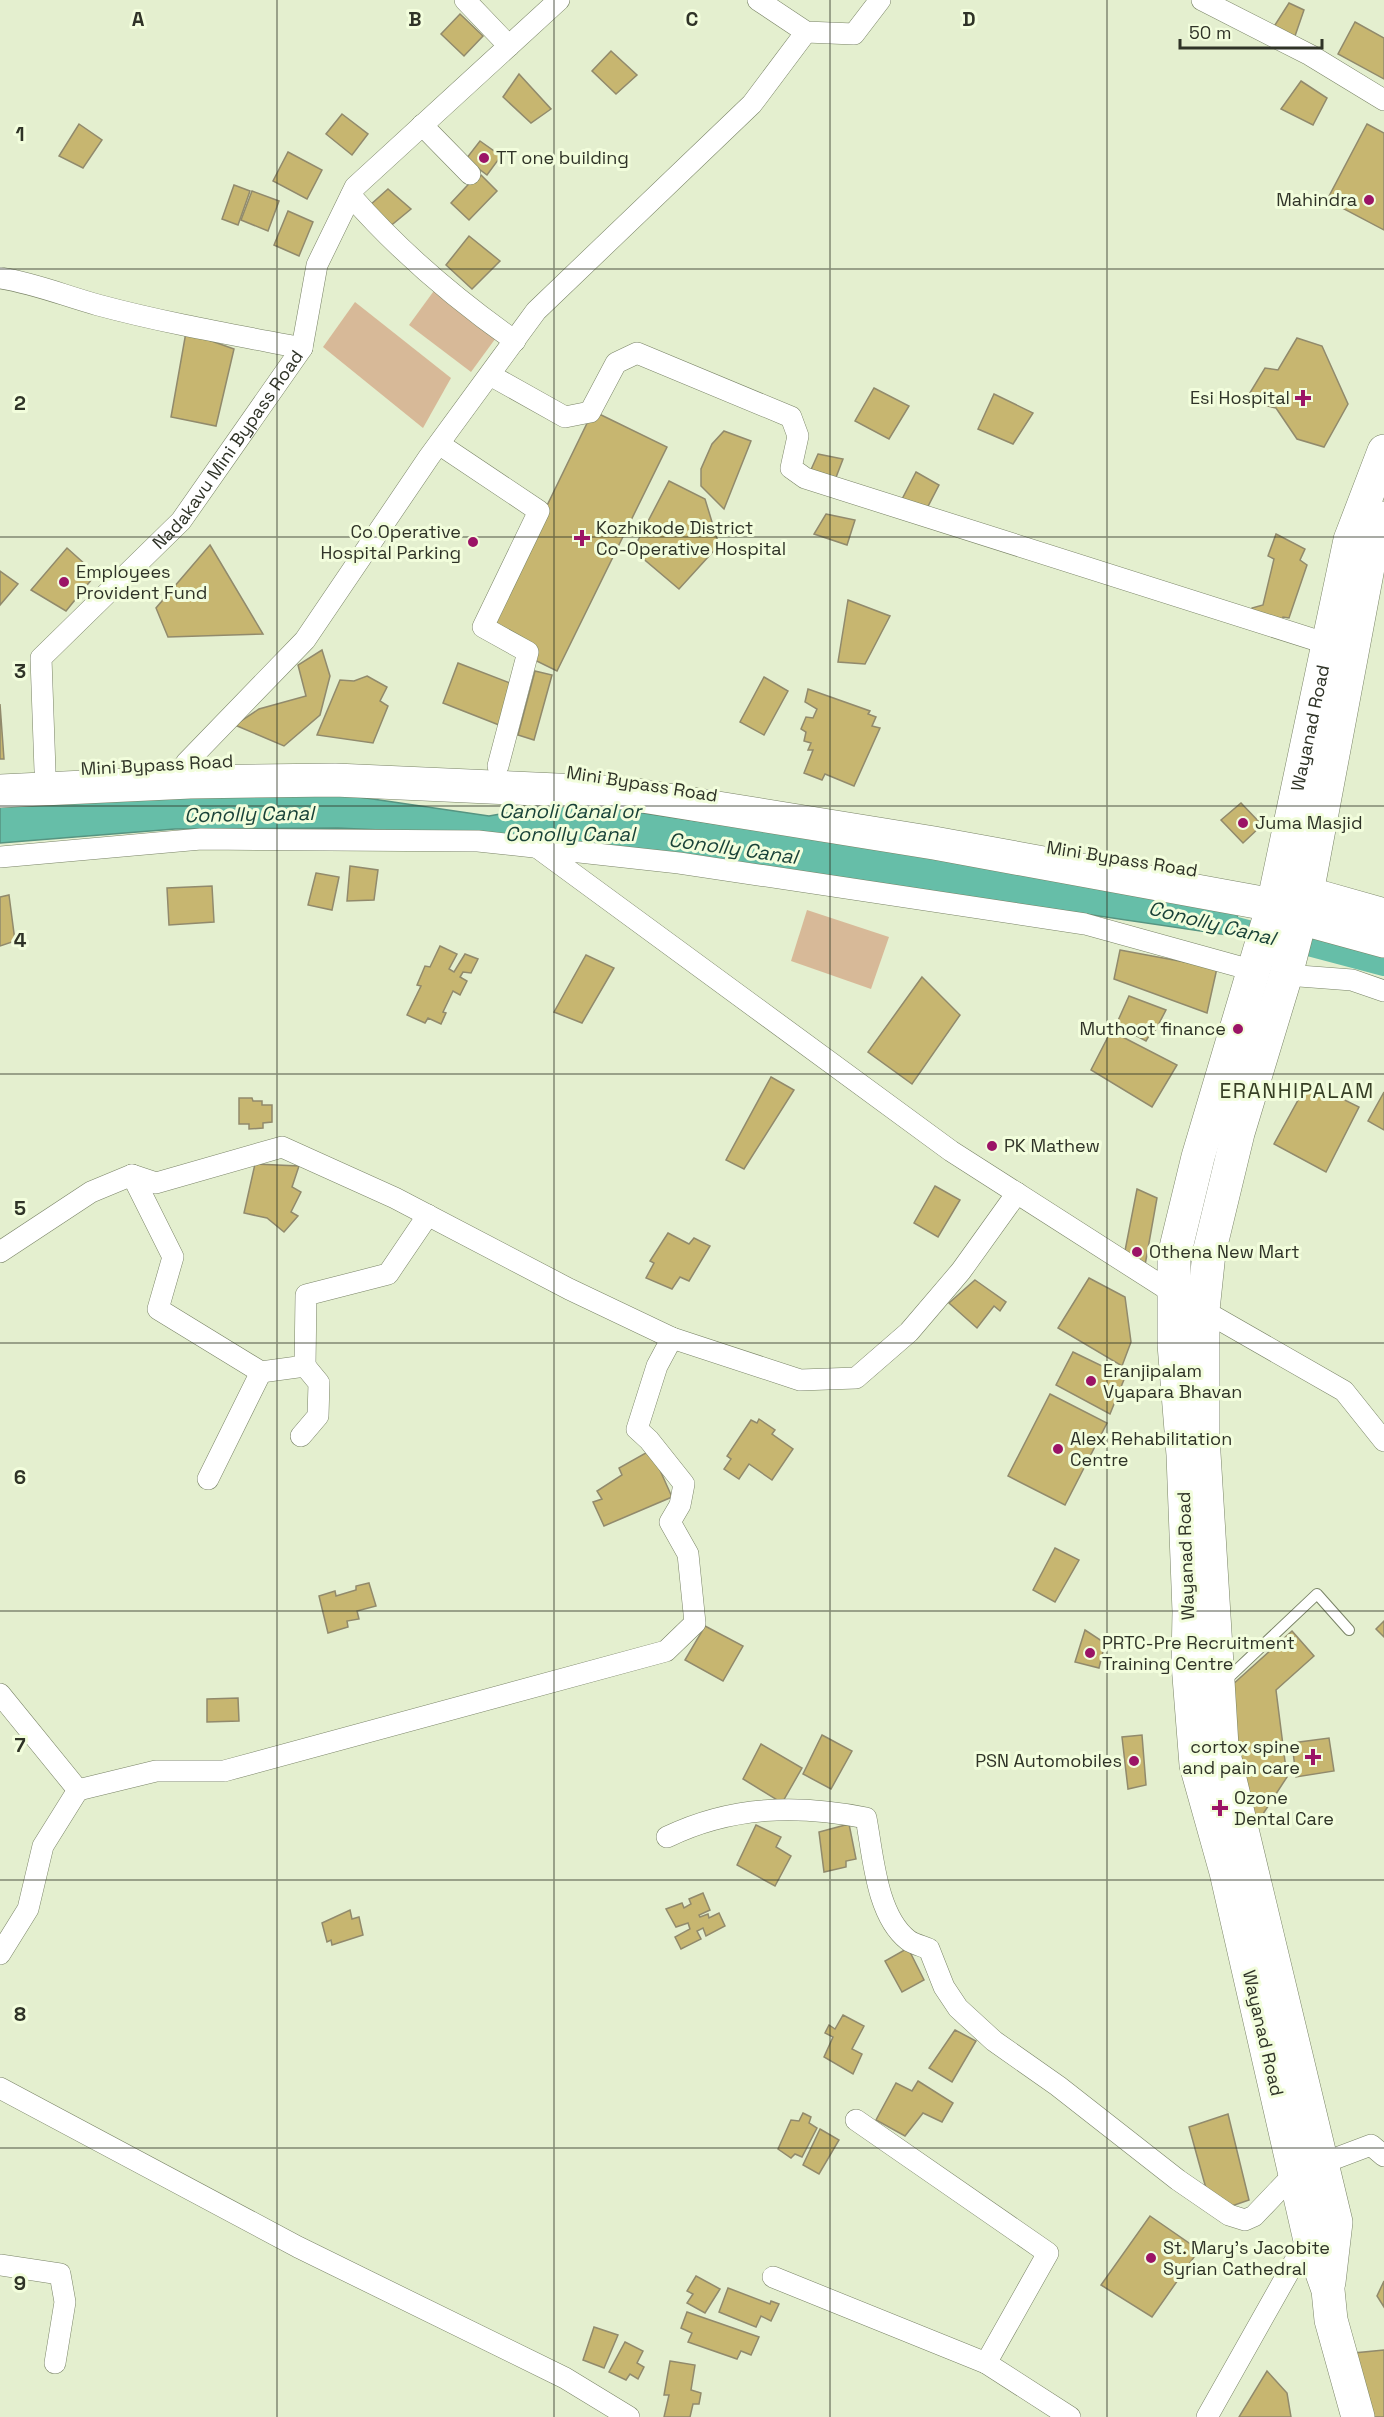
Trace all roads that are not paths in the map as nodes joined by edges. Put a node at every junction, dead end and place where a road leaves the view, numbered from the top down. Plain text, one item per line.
1 (465, 0) edge
2 (559, 0) edge
3 (758, 0) edge
4 (879, 0) edge
5 (1202, 0) edge
6 (806, 32) junction
7 (509, 46) junction
8 (1384, 100) edge
9 (422, 125) junction
10 (470, 174) dead end
11 (351, 196) junction
12 (0, 278) edge
13 (515, 341) junction
14 (302, 348) junction
15 (490, 375) junction
16 (440, 444) junction
17 (1384, 451) edge
18 (1384, 518) edge
19 (1328, 644) junction
20 (186, 763) junction
21 (498, 766) junction
22 (45, 771) junction
23 (0, 772) edge
24 (0, 791) edge
25 (537, 848) junction
26 (0, 857) edge
27 (1289, 900) junction
28 (1377, 913) edge
29 (1384, 941) edge
30 (1270, 973) junction
31 (1384, 991) edge
32 (132, 1175) junction
33 (1017, 1193) junction
34 (428, 1215) junction
35 (0, 1252) edge
36 (1173, 1293) junction
37 (1203, 1310) junction
38 (672, 1338) junction
39 (305, 1366) junction
40 (261, 1372) junction
41 (301, 1436) dead end
42 (1384, 1441) edge
43 (208, 1479) dead end
44 (1349, 1630) dead end
45 (1218, 1687) junction
46 (0, 1694) edge
47 (78, 1790) junction
48 (667, 1837) dead end
49 (0, 1954) edge
50 (0, 2088) edge
51 (856, 2120) dead end
52 (1384, 2156) edge
53 (1309, 2168) junction
54 (1309, 2236) junction
55 (0, 2265) edge
56 (773, 2277) dead end
57 (1328, 2290) junction
58 (55, 2363) dead end
59 (986, 2363) junction
60 (629, 2417) edge
61 (1070, 2417) edge
62 (1207, 2417) edge
63 (1359, 2417) edge

1 - 7 street
2 - 7 street, Nadakavu Mini Bypass Road
3 - 6 street
4 - 6 street
5 - 8 street
6 - 13 street
7 - 9 street, Nadakavu Mini Bypass Road
9 - 10 street
9 - 11 street, Nadakavu Mini Bypass Road
11 - 13 street
11 - 14 street, Nadakavu Mini Bypass Road
12 - 14 street
13 - 15 street
14 - 22 street, Nadakavu Mini Bypass Road
15 - 16 street
15 - 19 street
16 - 20 street
16 - 21 street
17 - 19 main road, Wayanad Road
18 - 27 main road, Wayanad Road
19 - 27 main road, Wayanad Road
20 - 21 main road, Mini Bypass Road
20 - 22 main road, Mini Bypass Road
21 - 27 main road, Mini Bypass Road
22 - 23 main road, Mini Bypass Road
24 - 27 main road, Mini Bypass Road
25 - 26 street
25 - 30 street
25 - 33 street
27 - 28 main road
27 - 29 main road
27 - 30 main road, Wayanad Road
30 - 31 street
30 - 36 main road, Wayanad Road
30 - 37 main road, Wayanad Road
32 - 34 street
32 - 35 street
32 - 40 street
33 - 36 street
33 - 38 street
34 - 38 street
34 - 39 street
36 - 37 street
36 - 53 main road, Wayanad Road
37 - 42 street
37 - 45 main road, Wayanad Road
38 - 47 street
39 - 40 street
39 - 41 street
40 - 43 street
44 - 45 lane
45 - 53 main road, Wayanad Road
46 - 47 street
47 - 49 street
48 - 53 street
50 - 60 street
51 - 59 street
52 - 53 street
53 - 54 main road, Wayanad Road
53 - 57 main road
54 - 57 main road, Wayanad Road
54 - 62 street
55 - 58 street
56 - 59 street
57 - 63 main road, Wayanad Road
59 - 61 street

